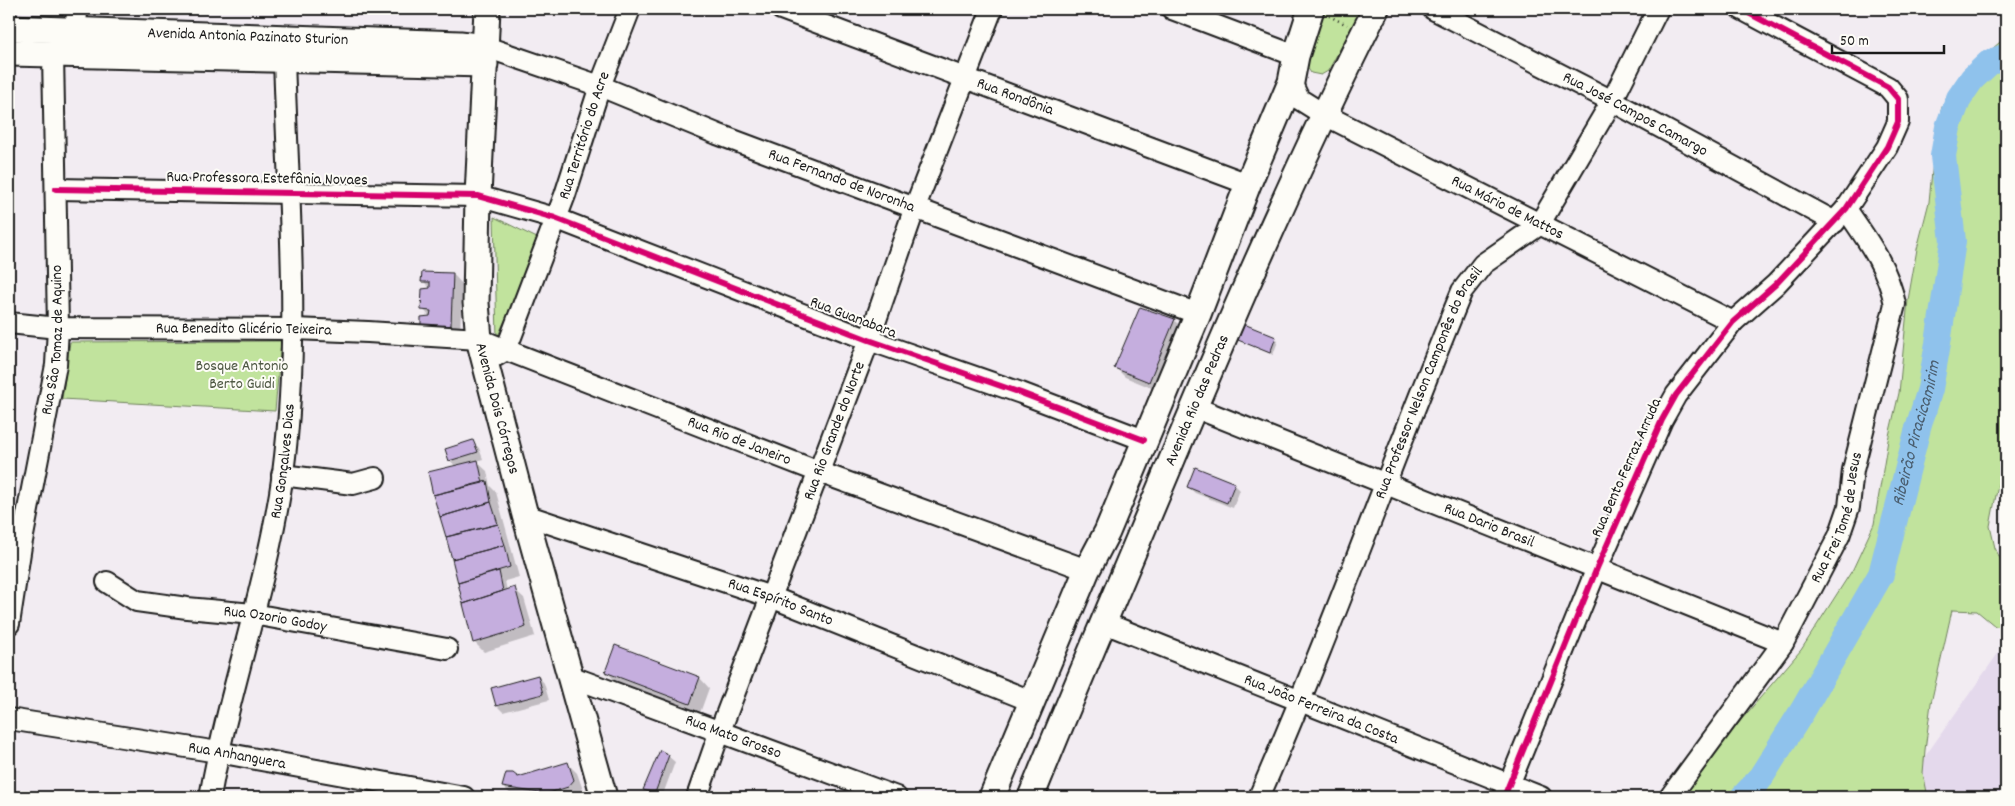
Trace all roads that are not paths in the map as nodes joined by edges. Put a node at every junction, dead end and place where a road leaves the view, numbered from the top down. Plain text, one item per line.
1 (487, 9) edge
2 (630, 9) edge
3 (781, 9) edge
4 (992, 9) edge
5 (1172, 9) edge
6 (1376, 9) edge
7 (1433, 9) edge
8 (1658, 9) edge
9 (1741, 9) edge
10 (1317, 11) edge
11 (76, 19) edge
12 (20, 29) edge
13 (9, 53) edge
14 (53, 54) junction
15 (486, 55) junction
16 (1296, 56) junction
17 (284, 58) junction
18 (966, 79) junction
19 (1291, 82) junction
20 (600, 86) junction
21 (1612, 101) junction
22 (1323, 114) junction
23 (1248, 184) junction
24 (56, 189) junction
25 (288, 193) junction
26 (478, 196) junction
27 (915, 207) junction
28 (1841, 216) junction
29 (555, 218) junction
30 (1539, 225) junction
31 (1198, 314) junction
32 (1733, 322) junction
33 (9, 323) edge
34 (58, 328) junction
35 (294, 329) junction
36 (869, 340) junction
37 (490, 350) junction
38 (1194, 407) junction
39 (1144, 440) junction
40 (818, 472) junction
41 (282, 475) junction
42 (375, 478) dead end
43 (1384, 483) junction
44 (525, 515) junction
45 (1597, 568) junction
46 (1087, 570) junction
47 (107, 582) dead end
48 (771, 597) junction
49 (253, 614) junction
50 (1102, 622) junction
51 (9, 624) edge
52 (1783, 642) junction
53 (447, 649) dead end
54 (572, 677) junction
55 (1031, 701) junction
56 (1301, 702) junction
57 (9, 719) edge
58 (720, 731) junction
59 (218, 752) junction
60 (1507, 791) edge
61 (437, 795) edge
62 (210, 797) edge
63 (464, 797) edge
64 (604, 797) edge
65 (697, 797) edge
66 (896, 797) edge
67 (992, 797) edge
68 (1031, 797) edge
69 (1259, 797) edge
70 (1541, 797) edge
71 (1670, 797) edge

1 - 15 main road, Avenida Dois Córregos
2 - 20 street, Rua Território do Acre
3 - 18 street, Rua Rondônia
4 - 18 street, Rua Rio Grande do Norte
5 - 16 street
6 - 22 main road, Avenida Rio das Pedras
7 - 21 street, Rua José Campos Camargo
8 - 21 street, Rua Professor Nelson Camponês do Brasil
9 - 28 street, Rua Bento Ferraz Arruda
10 - 16 main road, Avenida Rio das Pedras
11 - 12 main road, Avenida Antonia Pazinato Sturion
11 - 14 main road
11 - 15 main road, Avenida Antonia Pazinato Sturion
12 - 14 main road
13 - 14 main road, Avenida Antonia Pazinato Sturion
14 - 17 main road, Avenida Antonia Pazinato Sturion
14 - 24 street, Rua São Tomaz de Aquino
15 - 17 main road, Avenida Antonia Pazinato Sturion
15 - 20 street, Rua Fernando de Noronha
15 - 26 main road, Avenida Dois Córregos
16 - 19 main road, Avenida Rio das Pedras
17 - 25 street, Rua Gonçalves Dias
18 - 23 street, Rua Rondônia
18 - 27 street, Rua Rio Grande do Norte
19 - 22 street, Rua Mário de Mattos
19 - 23 main road, Avenida Rio das Pedras
20 - 27 street, Rua Fernando de Noronha
20 - 29 street, Rua Território do Acre
21 - 28 street, Rua José Campos Camargo
21 - 30 street, Rua Professor Nelson Camponês do Brasil
22 - 30 street, Rua Mário de Mattos
22 - 38 main road, Avenida Rio das Pedras
23 - 31 main road, Avenida Rio das Pedras
24 - 25 street, Rua Professora Estefânia Novaes
24 - 34 street, Rua São Tomaz de Aquino
25 - 26 street, Rua Professora Estefânia Novaes
25 - 35 street, Rua Gonçalves Dias
26 - 29 street, Rua Professora Estefânia Novaes
26 - 37 main road, Avenida Dois Córregos
27 - 31 street, Rua Fernando de Noronha
27 - 36 street, Rua Rio Grande do Norte
28 - 32 street, Rua Bento Ferraz Arruda
28 - 52 street, Rua Frei Tomé de Jesus
29 - 36 street, Rua Guanabara
29 - 37 street, Rua Território do Acre
30 - 32 street, Rua Mário de Mattos
30 - 43 street, Rua Professor Nelson Camponês do Brasil
31 - 39 main road, Avenida Rio das Pedras
32 - 45 street, Rua Bento Ferraz Arruda
33 - 34 street, Rua Benedito Glicério Teixeira
34 - 35 street, Rua Benedito Glicério Teixeira
34 - 51 street, Rua São Tomaz de Aquino
35 - 37 street, Rua Benedito Glicério Teixeira
35 - 41 street, Rua Gonçalves Dias
36 - 39 street, Rua Guanabara
36 - 40 street, Rua Rio Grande do Norte
37 - 40 street, Rua Rio de Janeiro
37 - 44 main road, Avenida Dois Córregos
38 - 43 street, Rua Dario Brasil
38 - 50 main road, Avenida Rio das Pedras
39 - 46 main road, Avenida Rio das Pedras
40 - 46 street, Rua Rio de Janeiro
40 - 48 street, Rua Rio Grande do Norte
41 - 42 street
41 - 49 street, Rua Gonçalves Dias
43 - 45 street, Rua Dario Brasil
43 - 56 street, Rua Professor Nelson Camponês do Brasil
44 - 48 street, Rua Espírito Santo
44 - 54 main road, Avenida Dois Córregos
45 - 52 street, Rua Dario Brasil
45 - 60 street, Rua Bento Ferraz Arruda
46 - 50 main road
46 - 55 main road, Avenida Rio das Pedras
47 - 49 street, Rua Ozorio Godoy
48 - 55 street, Rua Espírito Santo
48 - 58 street, Rua Rio Grande do Norte
49 - 53 street, Rua Ozorio Godoy
49 - 59 street, Rua Gonçalves Dias
50 - 56 street, Rua João Ferreira da Costa
50 - 68 main road, Avenida Rio das Pedras
52 - 71 street, Rua Frei Tomé de Jesus
54 - 58 street, Rua Mato Grosso
54 - 64 main road, Avenida Dois Córregos
55 - 67 main road, Avenida Rio das Pedras
56 - 60 street, Rua João Ferreira da Costa
56 - 69 street, Rua Professor Nelson Camponês do Brasil
57 - 59 street, Rua Anhanguera
58 - 65 street, Rua Rio Grande do Norte
58 - 66 street, Rua Mato Grosso
59 - 61 street, Rua Anhanguera
59 - 62 street, Rua Gonçalves Dias
60 - 70 street, Rua João Ferreira da Costa
61 - 63 street, Rua Anhanguera

